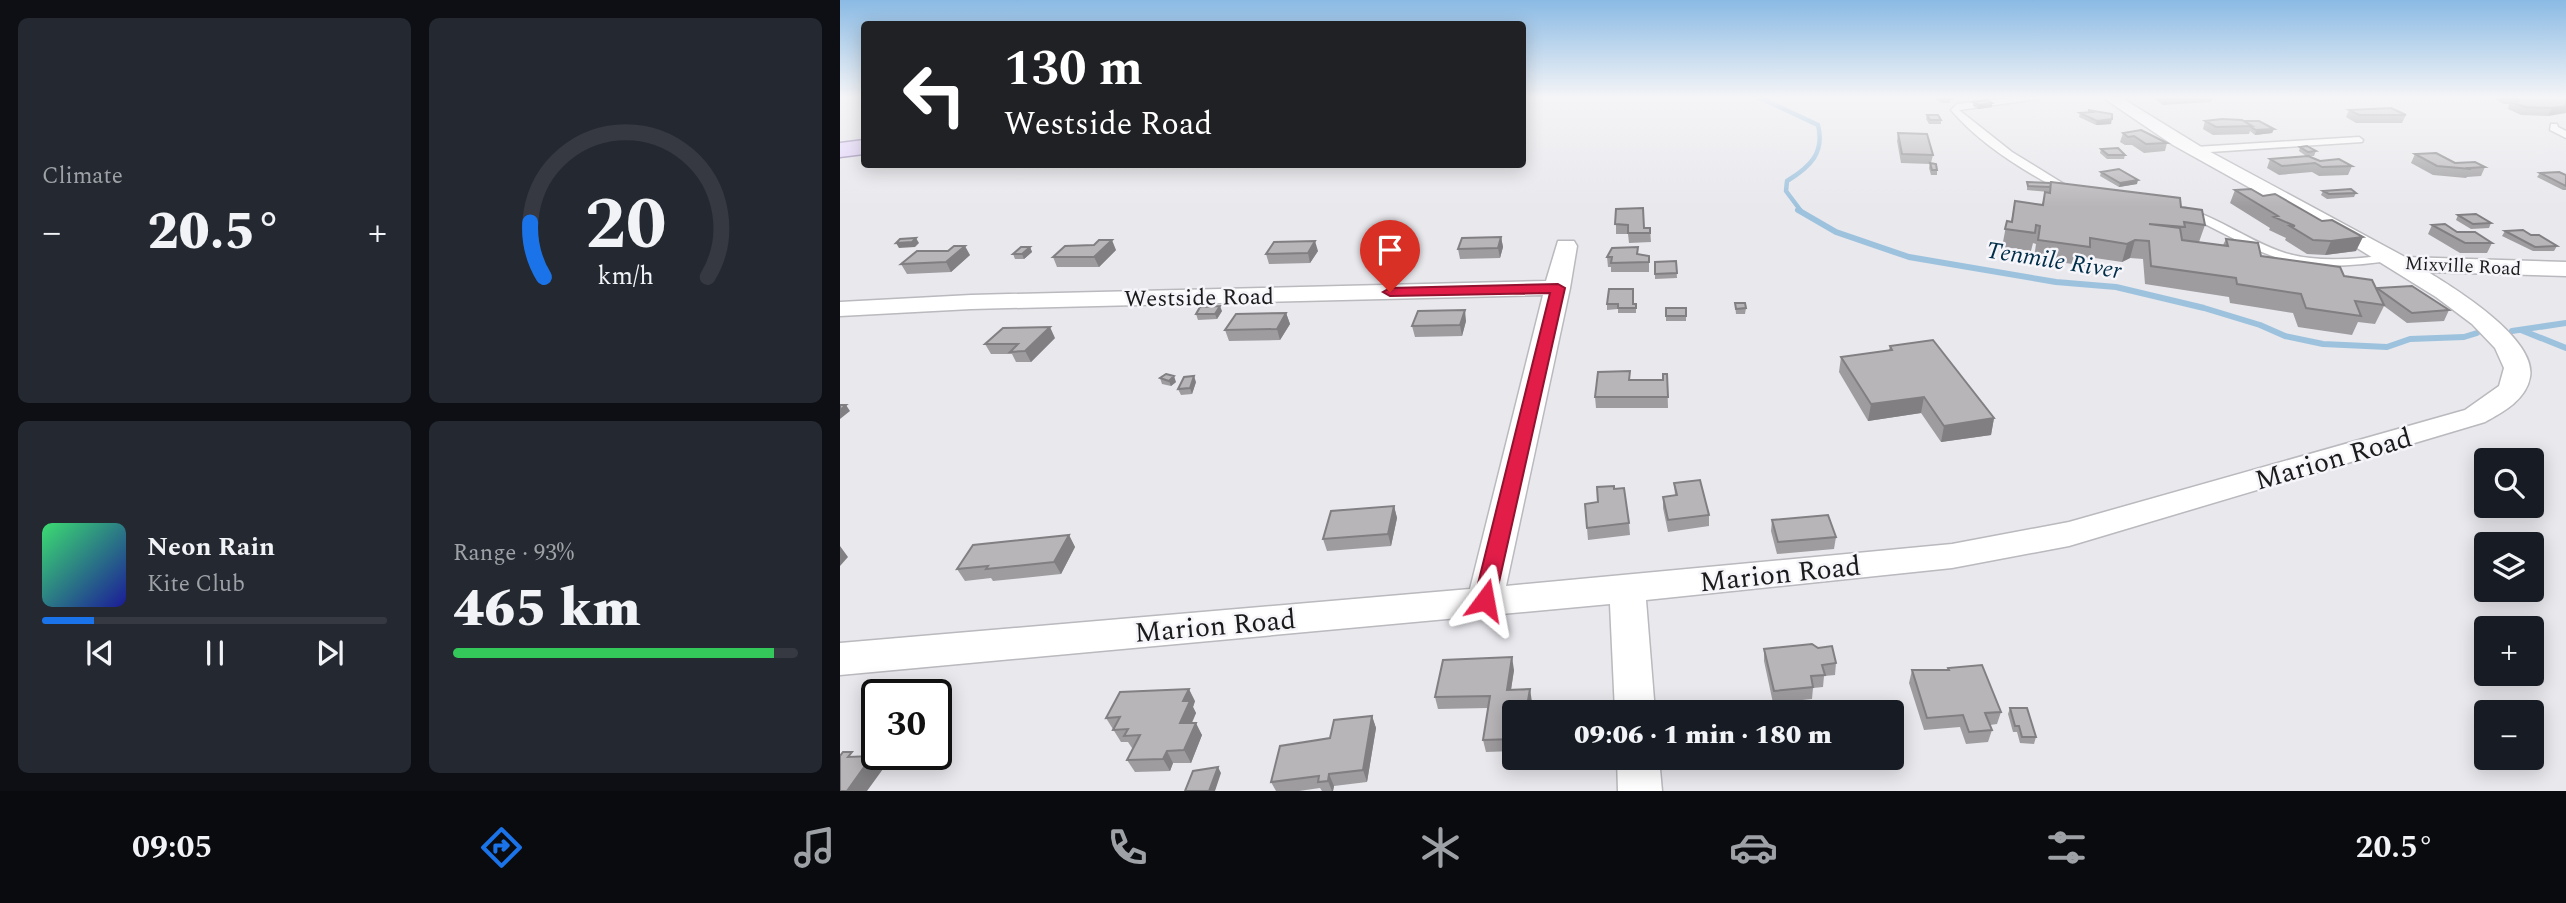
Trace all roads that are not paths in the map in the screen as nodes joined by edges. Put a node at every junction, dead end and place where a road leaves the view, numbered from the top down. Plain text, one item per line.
1 (1983, 134) edge
2 (2170, 134) edge
3 (2359, 140) dead end
4 (861, 147) edge
5 (840, 150) edge
6 (2195, 150) junction
7 (2082, 195) edge
8 (2172, 208) edge
9 (1566, 246) dead end
10 (2395, 260) junction
11 (2566, 269) edge
12 (1558, 288) junction
13 (840, 309) edge
14 (1628, 589) junction
15 (1485, 600) junction
16 (840, 659) edge
17 (1634, 700) edge
18 (1639, 770) edge
19 (1640, 791) edge

1 - 7 lane
2 - 6 street, Mixville Road
3 - 6 lane
4 - 5 main road
6 - 10 street, Mixville Road
8 - 10 lane
9 - 12 street
10 - 11 street, Mixville Road
10 - 14 street, Marion Road
12 - 13 street, Westside Road
12 - 15 street
14 - 15 street, Marion Road
14 - 17 street
15 - 16 street, Marion Road
18 - 19 street

